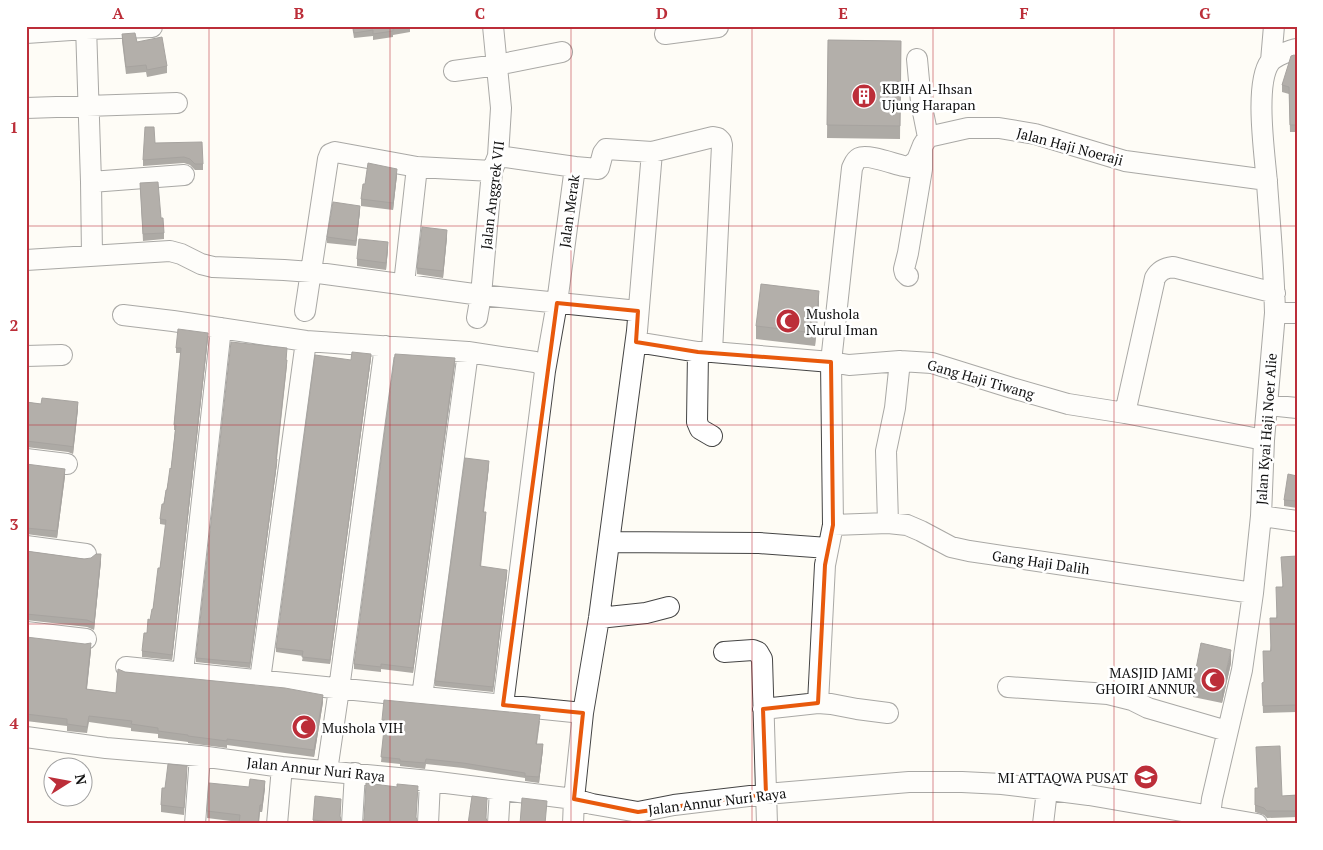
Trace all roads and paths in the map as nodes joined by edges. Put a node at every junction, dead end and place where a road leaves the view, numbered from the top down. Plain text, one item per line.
1 (493, 26) edge
2 (1274, 26) edge
3 (152, 27) edge
4 (86, 28) edge
5 (718, 30) edge
6 (26, 33) edge
7 (665, 34) dead end
8 (1297, 48) edge
9 (562, 52) dead end
10 (917, 58) dead end
11 (1270, 61) junction
12 (497, 65) junction
13 (454, 71) dead end
14 (177, 103) dead end
15 (89, 106) junction
16 (26, 108) edge
17 (925, 141) junction
18 (652, 152) junction
19 (495, 164) junction
20 (417, 167) junction
21 (575, 167) junction
22 (184, 175) dead end
23 (1267, 180) junction
24 (91, 182) junction
25 (92, 255) junction
26 (26, 260) edge
27 (311, 272) junction
28 (908, 276) dead end
29 (404, 284) junction
30 (481, 295) junction
31 (557, 303) junction
32 (1275, 303) junction
33 (304, 311) dead end
34 (638, 311) junction
35 (1297, 313) edge
36 (123, 315) dead end
37 (477, 318) dead end
38 (221, 328) junction
39 (306, 341) junction
40 (636, 342) junction
41 (385, 346) junction
42 (468, 352) junction
43 (705, 352) junction
44 (62, 355) dead end
45 (26, 356) edge
46 (900, 361) junction
47 (830, 362) junction
48 (545, 371) junction
49 (1267, 405) junction
50 (1297, 408) edge
51 (1125, 413) junction
52 (712, 436) dead end
53 (1264, 440) junction
54 (26, 459) edge
55 (67, 464) dead end
56 (1261, 516) junction
57 (1297, 522) edge
58 (888, 523) junction
59 (833, 525) junction
60 (610, 542) junction
61 (26, 546) edge
62 (828, 548) junction
63 (86, 554) dead end
64 (1253, 593) junction
65 (669, 607) dead end
66 (599, 618) junction
67 (26, 632) edge
68 (86, 639) dead end
69 (724, 652) dead end
70 (126, 667) dead end
71 (183, 672) junction
72 (260, 680) junction
73 (1008, 687) dead end
74 (339, 688) junction
75 (422, 697) junction
76 (818, 703) junction
77 (503, 705) junction
78 (763, 709) junction
79 (888, 712) dead end
80 (583, 714) junction
81 (1227, 731) junction
82 (26, 737) edge
83 (200, 756) junction
84 (282, 766) junction
85 (327, 771) junction
86 (355, 773) junction
87 (430, 781) junction
88 (500, 790) junction
89 (1047, 790) junction
90 (766, 794) junction
91 (574, 799) junction
92 (638, 818) edge
93 (1210, 820) edge
94 (195, 824) edge
95 (278, 824) edge
96 (352, 824) edge
97 (428, 824) edge
98 (498, 824) edge
99 (573, 824) edge
100 (767, 824) edge
101 (1043, 824) edge
102 (1257, 824) edge

1 - 12 street, Jalan Anggrek VII
2 - 11 street, Jalan Kyai Haji Noer Alie
3 - 4 street
4 - 6 street
4 - 15 street
5 - 7 street
8 - 11 street
9 - 12 street
10 - 17 street
11 - 23 street, Jalan Kyai Haji Noer Alie
12 - 13 street
12 - 19 street, Jalan Anggrek VII
14 - 15 street
15 - 16 street
15 - 24 street
17 - 23 street, Jalan Haji Noeraji
17 - 28 street
17 - 47 street
18 - 21 street
18 - 34 street
18 - 43 street
19 - 20 street, Jalan Merak
19 - 21 street, Jalan Merak
19 - 30 street, Jalan Anggrek VII
20 - 27 street, Jalan Merak
20 - 29 street
21 - 31 street, Jalan Merak
22 - 24 street
23 - 32 street, Jalan Kyai Haji Noer Alie
24 - 25 street
25 - 26 street
25 - 27 street
27 - 29 street
27 - 33 street
29 - 30 street
30 - 31 street
30 - 37 street, Jalan Anggrek VII
31 - 34 street
31 - 48 street, Jalan Merak
32 - 35 street
32 - 49 street, Jalan Kyai Haji Noer Alie
32 - 51 street
34 - 40 street
36 - 38 street
38 - 39 street
38 - 71 street
39 - 41 street
39 - 72 street
40 - 43 street, Gang Haji Tiwang
40 - 60 street
41 - 42 street
41 - 74 street
42 - 48 street
42 - 75 street
43 - 47 street, Gang Haji Tiwang
43 - 52 street
44 - 45 street
46 - 47 street, Gang Haji Tiwang
46 - 51 street, Gang Haji Tiwang
46 - 58 street
47 - 59 street
48 - 77 street, Jalan Merak
49 - 50 street
49 - 53 street, Jalan Kyai Haji Noer Alie
51 - 53 street, Gang Haji Tiwang
53 - 56 street, Jalan Kyai Haji Noer Alie
54 - 55 street
56 - 57 street
56 - 64 street, Jalan Kyai Haji Noer Alie
58 - 59 street, Gang Haji Dalih
58 - 64 street, Gang Haji Dalih
59 - 62 street
60 - 62 street
60 - 66 street
61 - 63 street
62 - 76 street
64 - 81 street, Jalan Kyai Haji Noer Alie
65 - 66 street
66 - 80 street
67 - 68 street
69 - 78 street
70 - 71 street
71 - 72 street
72 - 74 street
73 - 81 street
74 - 75 street
74 - 85 street
75 - 77 street
76 - 78 street
76 - 79 street
77 - 80 street
78 - 90 street
80 - 91 street
81 - 93 street, Jalan Kyai Haji Noer Alie
82 - 83 street, Jalan Annur Nuri Raya
83 - 84 street, Jalan Annur Nuri Raya
83 - 94 street
84 - 85 street, Jalan Annur Nuri Raya
84 - 95 street
85 - 86 street, Jalan Annur Nuri Raya
86 - 87 street, Jalan Annur Nuri Raya
86 - 96 street
87 - 88 street, Jalan Annur Nuri Raya
87 - 97 street
88 - 91 street, Jalan Annur Nuri Raya
88 - 98 street
89 - 90 street, Jalan Annur Nuri Raya
89 - 93 street, Jalan Annur Nuri Raya
89 - 101 street
90 - 92 street, Jalan Annur Nuri Raya
90 - 100 street
91 - 92 street, Jalan Annur Nuri Raya
91 - 99 street
93 - 102 street, Jalan Annur Nuri Raya

